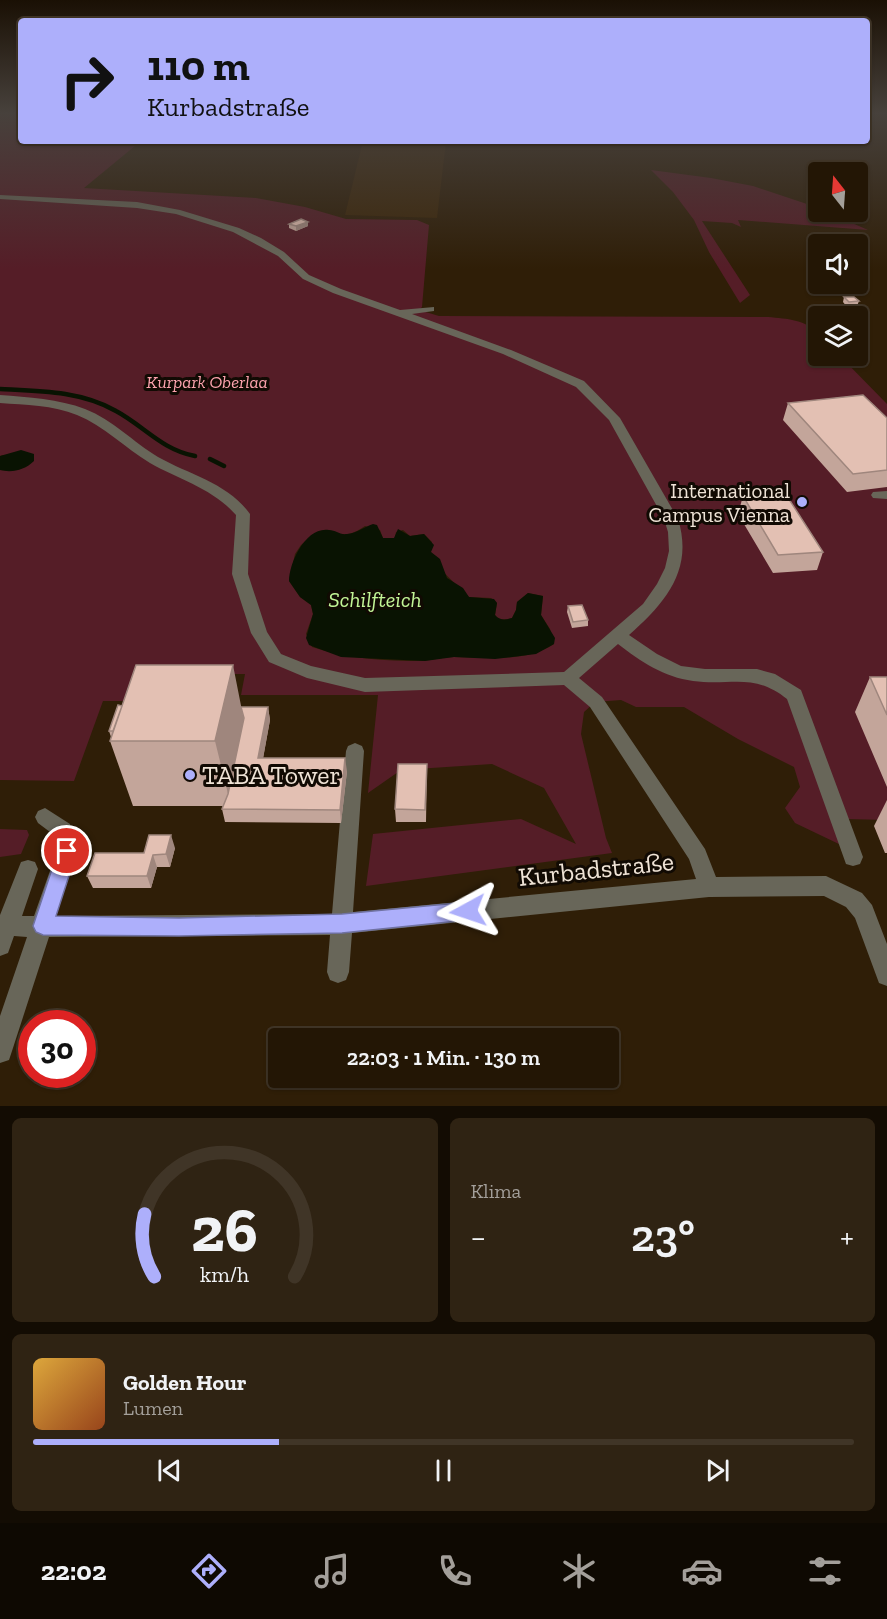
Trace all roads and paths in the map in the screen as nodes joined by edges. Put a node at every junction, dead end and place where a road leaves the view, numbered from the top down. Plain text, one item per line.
1 (0, 197) edge
2 (430, 309) dead end
3 (397, 314) junction
4 (0, 399) edge
5 (618, 634) junction
6 (568, 678) junction
7 (355, 751) dead end
8 (45, 817) dead end
9 (853, 857) dead end
10 (28, 869) dead end
11 (709, 887) junction
12 (342, 924) junction
13 (43, 926) junction
14 (4, 935) edge
15 (338, 972) dead end
16 (887, 975) edge
17 (0, 1051) edge

1 - 3 street
2 - 3 street
3 - 5 street
4 - 6 street
5 - 6 street
5 - 9 street
6 - 11 street
7 - 12 street
8 - 13 street
10 - 14 street, Kurbadstraße
11 - 12 street, Kurbadstraße
11 - 16 street, Kurbadstraße
12 - 13 street, Kurbadstraße
12 - 15 street
13 - 14 street, Kurbadstraße
13 - 17 street

